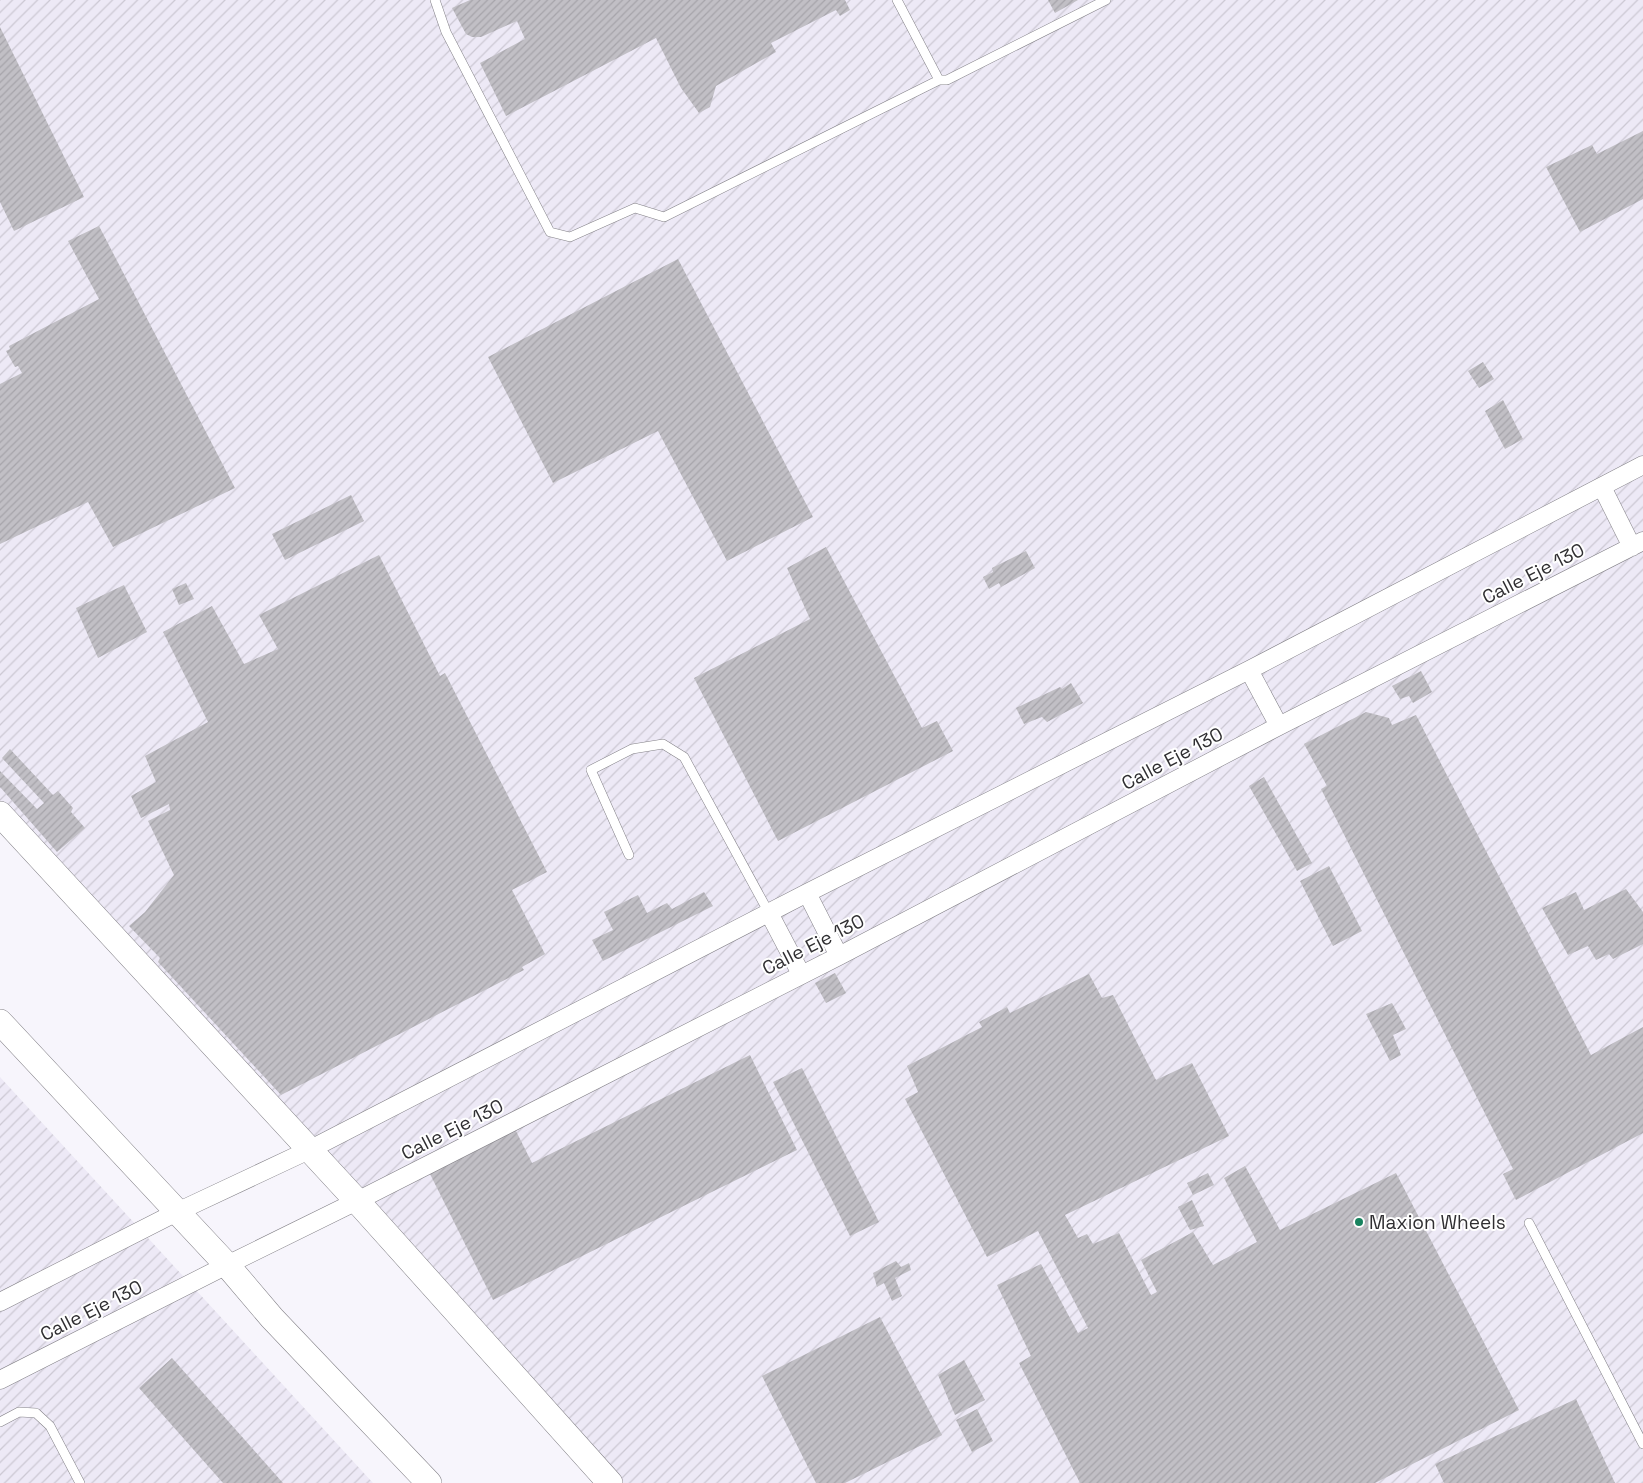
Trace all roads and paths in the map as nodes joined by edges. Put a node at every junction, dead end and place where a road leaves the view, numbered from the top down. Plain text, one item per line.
1 (434, 0) edge
2 (897, 0) edge
3 (1106, 0) edge
4 (939, 80) junction
5 (1643, 465) edge
6 (1602, 486) junction
7 (1638, 544) edge
8 (1249, 670) junction
9 (1279, 726) junction
10 (0, 814) edge
11 (629, 855) dead end
12 (807, 893) junction
13 (769, 912) junction
14 (839, 956) junction
15 (802, 974) junction
16 (0, 1022) edge
17 (309, 1150) junction
18 (357, 1201) junction
19 (177, 1212) junction
20 (1529, 1223) dead end
21 (227, 1265) junction
22 (0, 1302) edge
23 (0, 1380) edge
24 (0, 1422) edge
25 (1643, 1444) edge
26 (80, 1483) edge
27 (429, 1483) edge
28 (610, 1483) edge

1 - 4 lane
2 - 4 lane
3 - 4 lane
5 - 6 street
6 - 7 street
6 - 8 street
7 - 9 street, Calle Eje 130
8 - 9 street
8 - 12 street
9 - 14 street, Calle Eje 130
10 - 17 street
11 - 13 lane
12 - 13 street
12 - 14 street
13 - 15 street
13 - 17 street
14 - 15 street, Calle Eje 130
15 - 18 street, Calle Eje 130
16 - 19 street
17 - 18 street
17 - 19 street
18 - 21 street, Calle Eje 130
18 - 28 street
19 - 21 street
19 - 22 street
20 - 25 lane
21 - 23 street, Calle Eje 130
21 - 27 street
24 - 26 lane

